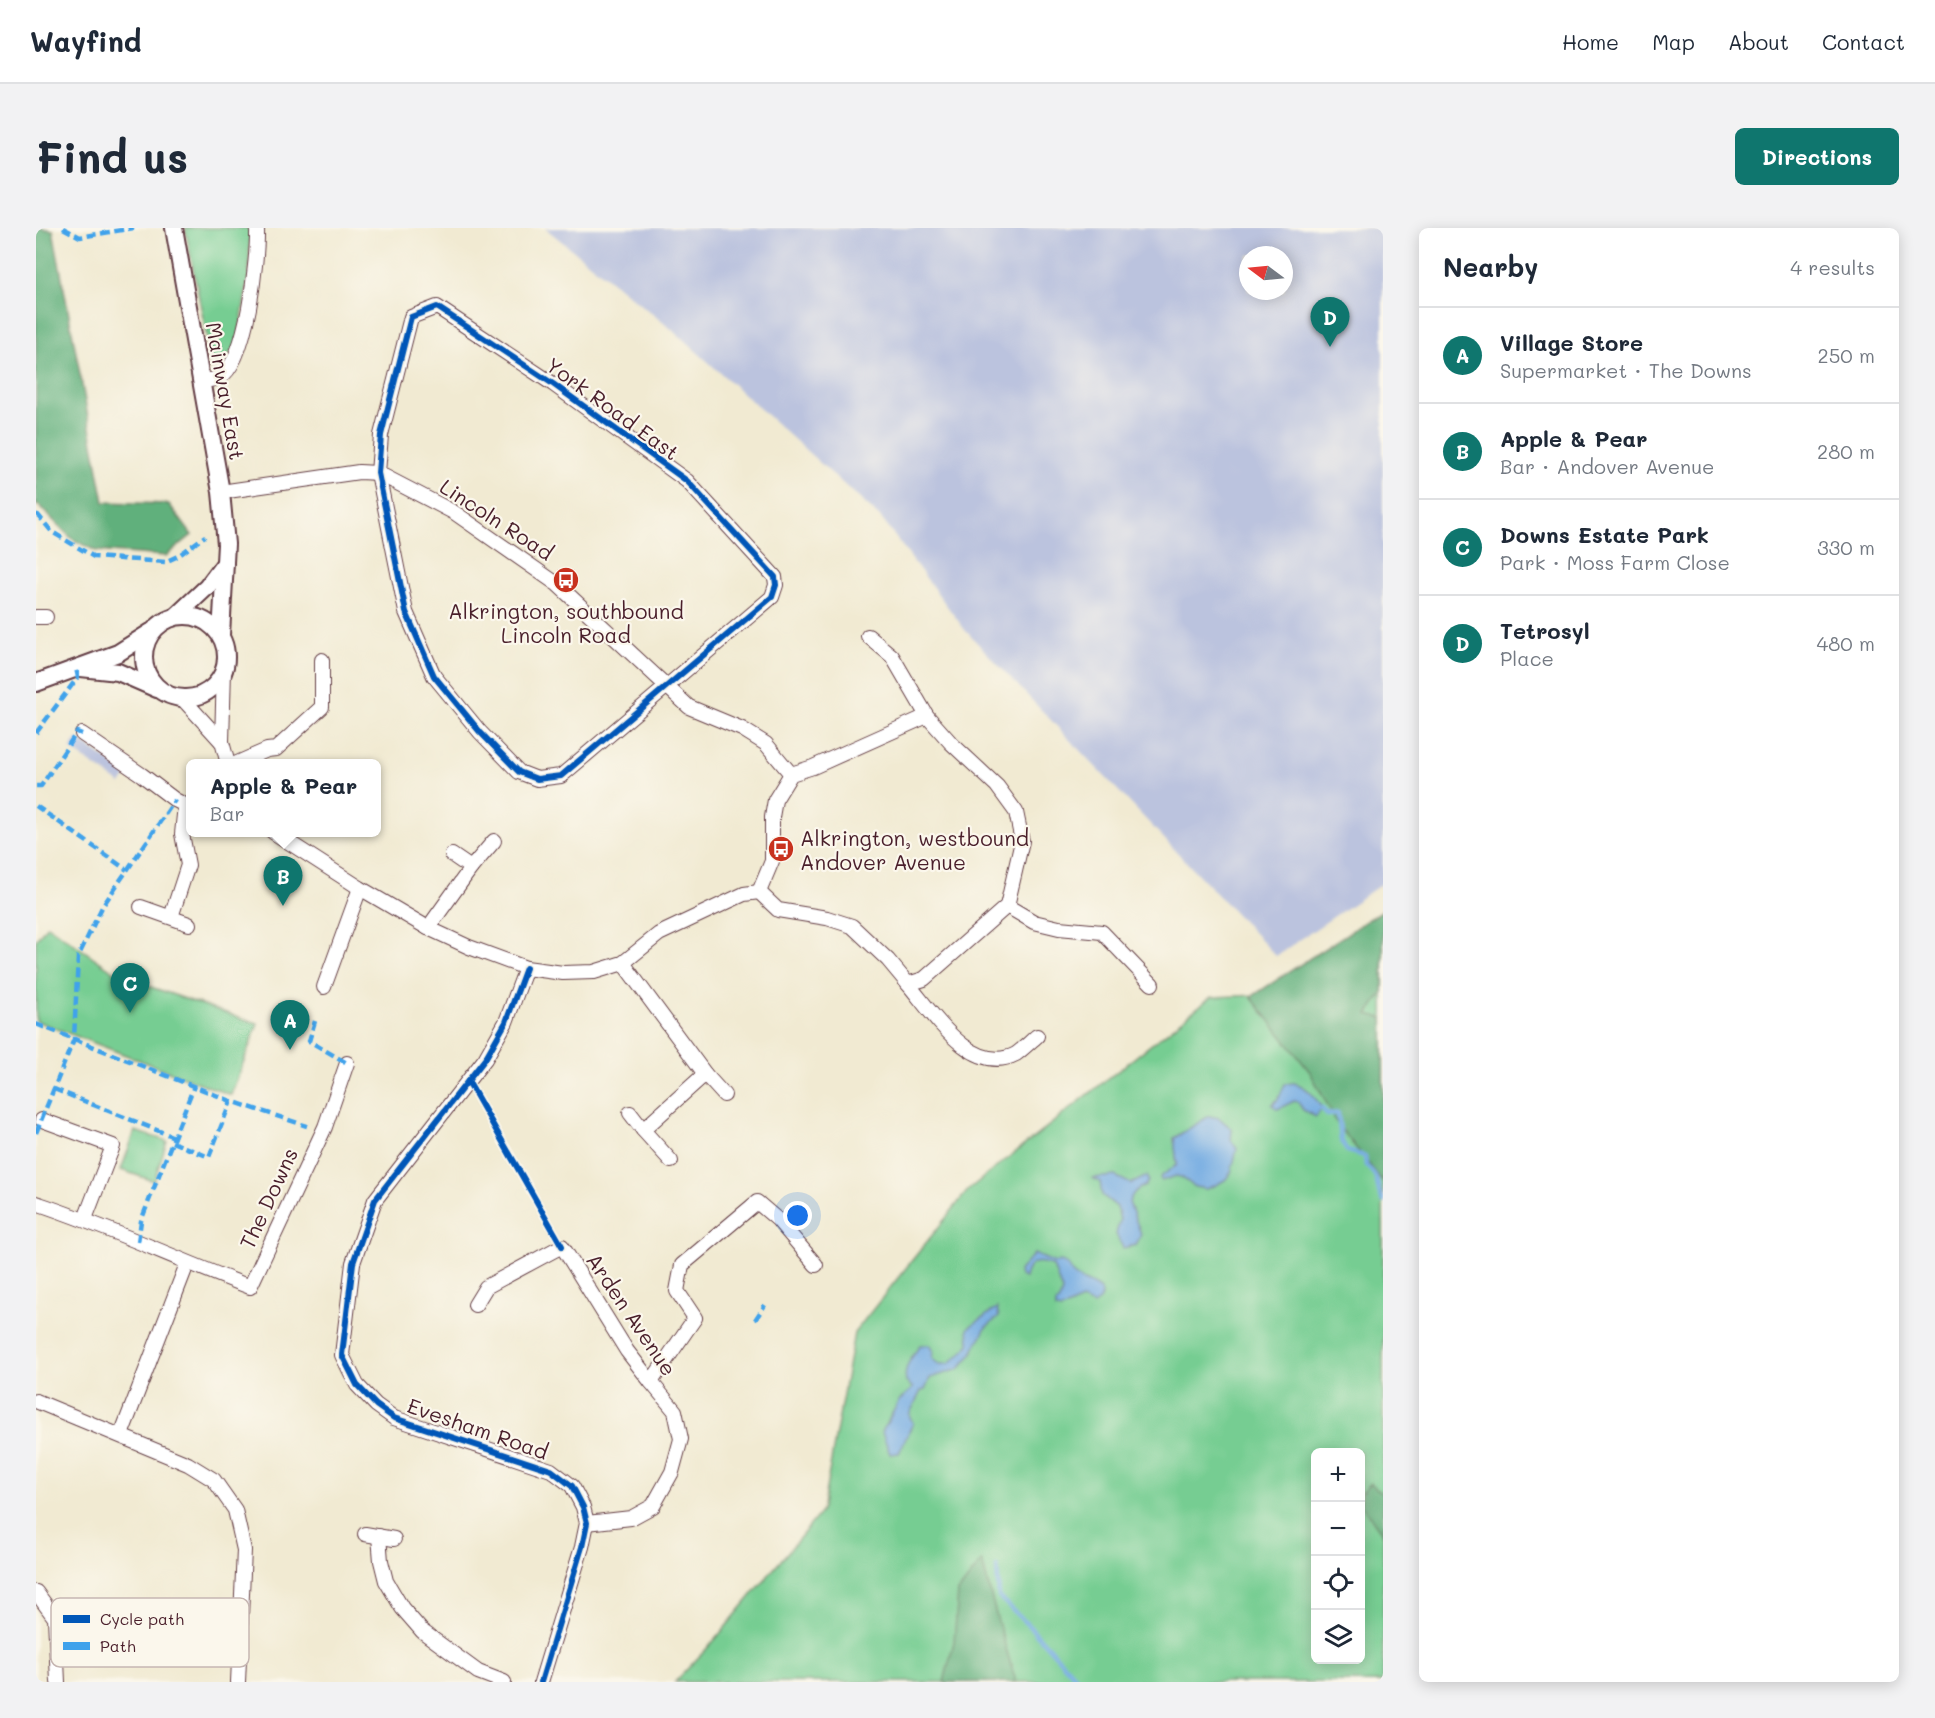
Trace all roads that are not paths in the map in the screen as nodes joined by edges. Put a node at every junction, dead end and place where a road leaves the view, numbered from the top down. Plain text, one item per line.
1 (174, 228) edge
2 (258, 228) edge
3 (202, 382) junction
4 (378, 473) junction
5 (221, 492) junction
6 (225, 563) junction
7 (176, 616) junction
8 (152, 632) junction
9 (220, 635) junction
10 (868, 636) dead end
11 (322, 660) dead end
12 (77, 667) junction
13 (224, 669) junction
14 (36, 683) edge
15 (668, 686) junction
16 (160, 690) junction
17 (182, 698) junction
18 (927, 716) junction
19 (82, 734) dead end
20 (222, 742) junction
21 (227, 759) edge
22 (246, 759) edge
23 (791, 774) junction
24 (186, 804) edge
25 (186, 811) edge
26 (281, 837) edge
27 (494, 842) dead end
28 (452, 855) dead end
29 (471, 868) junction
30 (360, 888) junction
31 (759, 892) junction
32 (1007, 906) junction
33 (141, 907) dead end
34 (171, 917) junction
35 (189, 924) dead end
36 (428, 928) junction
37 (623, 963) junction
38 (526, 969) junction
39 (908, 984) junction
40 (1152, 984) dead end
41 (324, 987) dead end
42 (1037, 1036) dead end
43 (347, 1063) dead end
44 (705, 1074) junction
45 (724, 1095) dead end
46 (630, 1113) dead end
47 (42, 1120) dead end
48 (644, 1130) junction
49 (671, 1161) dead end
50 (36, 1203) edge
51 (85, 1220) junction
52 (187, 1264) junction
53 (816, 1265) dead end
54 (475, 1305) dead end
55 (651, 1382) junction
56 (36, 1401) edge
57 (121, 1435) junction
58 (587, 1523) junction
59 (394, 1539) dead end
60 (36, 1592) edge
61 (242, 1598) edge
62 (51, 1613) edge
63 (57, 1667) edge
64 (239, 1667) edge
65 (58, 1682) edge
66 (238, 1682) edge
67 (504, 1682) edge
68 (541, 1682) edge

1 - 3 street, Mainway East
2 - 3 street
3 - 5 street, Mainway East
4 - 5 street, Lincoln Road
4 - 15 street, Lincoln Road
4 - 15 street
4 - 15 street, York Road East
5 - 6 street, Mainway East
6 - 7 street
6 - 9 street, Mainway East
7 - 8 street
7 - 9 street
8 - 12 street
8 - 16 street
9 - 13 street
10 - 18 street
11 - 22 street
12 - 14 street
12 - 16 street
13 - 17 street
13 - 20 street
15 - 23 street, Lincoln Road
16 - 17 street
17 - 20 street
18 - 23 street
18 - 32 street
19 - 24 street
20 - 21 street
23 - 31 street
25 - 34 street
26 - 30 street
27 - 29 street
28 - 29 street
29 - 36 street
30 - 36 street
30 - 41 street
31 - 37 street
31 - 39 street
32 - 39 street
32 - 40 street
33 - 34 street
34 - 35 street
36 - 38 street
37 - 38 street
37 - 44 street
38 - 58 street, Evesham Road
39 - 42 street
43 - 52 street, The Downs
44 - 45 street
44 - 48 street
46 - 48 street
47 - 51 street
48 - 49 street
50 - 51 street, The Downs
51 - 52 street, The Downs
52 - 57 street
53 - 55 street
54 - 55 street, Arden Avenue
55 - 58 street, Arden Avenue
56 - 57 street
57 - 61 street
58 - 68 street
59 - 67 street
60 - 62 street
63 - 65 street
64 - 66 street

